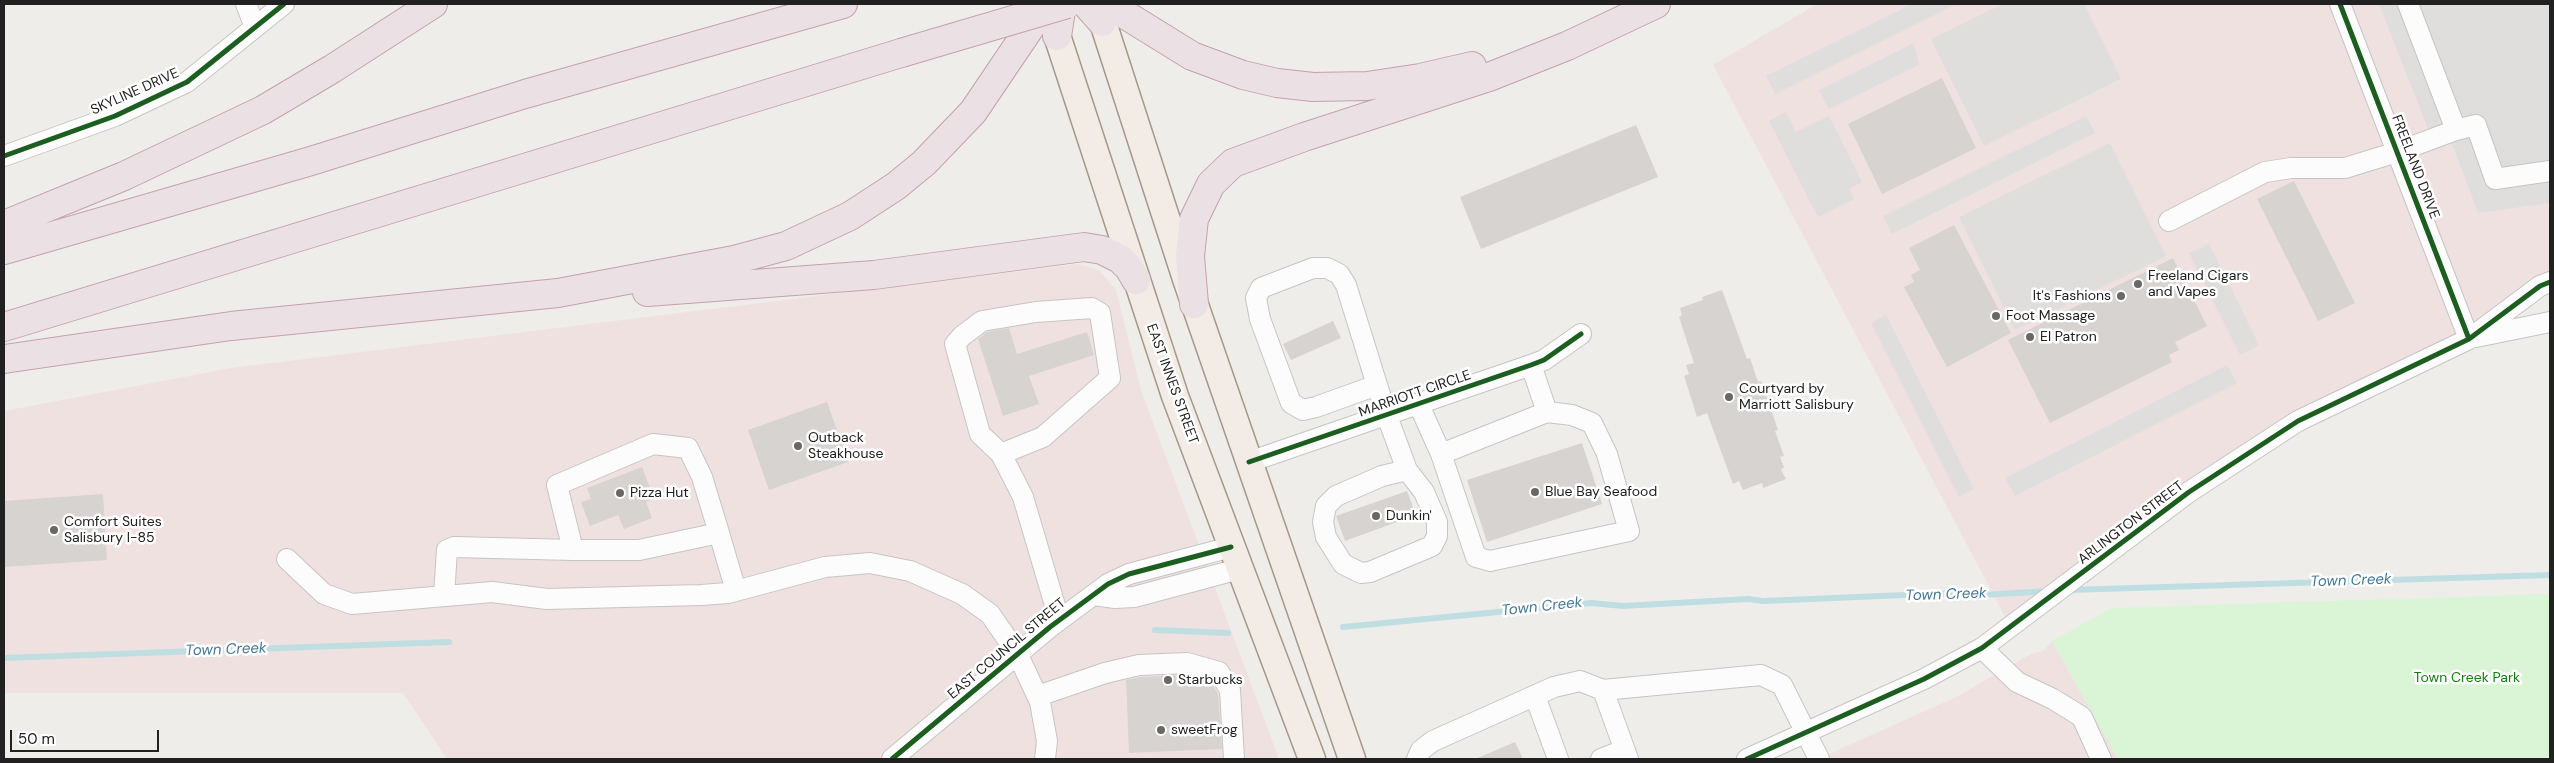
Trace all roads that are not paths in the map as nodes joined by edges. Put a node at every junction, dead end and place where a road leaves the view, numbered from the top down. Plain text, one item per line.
1 (246, 4) edge
2 (284, 4) edge
3 (843, 4) edge
4 (1046, 4) edge
5 (1062, 4) edge
6 (1067, 4) edge
7 (1655, 4) edge
8 (2340, 4) edge
9 (2408, 4) edge
10 (429, 7) edge
11 (1098, 8) edge
12 (255, 27) junction
13 (1057, 36) junction
14 (2456, 130) junction
15 (2397, 152) junction
16 (4, 156) edge
17 (2550, 171) edge
18 (2168, 221) dead end
19 (4, 225) edge
20 (4, 250) edge
21 (1136, 280) junction
22 (2550, 282) edge
23 (486, 301) junction
24 (1194, 304) junction
25 (2550, 322) edge
26 (4, 327) edge
27 (1581, 334) dead end
28 (2469, 339) junction
29 (4, 358) edge
30 (1531, 365) junction
31 (1377, 385) junction
32 (1419, 405) junction
33 (1547, 412) junction
34 (1387, 416) junction
35 (1001, 454) junction
36 (1441, 454) junction
37 (1249, 462) junction
38 (1406, 470) junction
39 (719, 533) junction
40 (573, 550) junction
41 (1235, 558) junction
42 (287, 559) dead end
43 (736, 591) junction
44 (444, 596) junction
45 (1059, 619) junction
46 (1982, 648) junction
47 (1018, 653) junction
48 (1603, 690) junction
49 (1038, 696) junction
50 (1535, 696) junction
51 (1807, 732) junction
52 (1626, 755) edge
53 (892, 759) edge
54 (1045, 759) edge
55 (1234, 759) edge
56 (1312, 759) edge
57 (1352, 759) edge
58 (1417, 759) edge
59 (1558, 759) edge
60 (1602, 759) edge
61 (1747, 759) edge
62 (1820, 759) edge
63 (2101, 759) edge

1 - 12 street
2 - 12 street, SKYLINE DRIVE
3 - 20 highway
4 - 13 main road, EAST INNES STREET
4 - 23 highway
5 - 13 highway
6 - 26 highway, bridge
7 - 11 highway
7 - 24 highway
8 - 15 street, FREELAND DRIVE
9 - 14 street
10 - 19 highway
11 - 24 main road
12 - 16 street, SKYLINE DRIVE
13 - 21 main road, EAST INNES STREET
14 - 15 street
14 - 17 street
15 - 18 street
15 - 28 street, FREELAND DRIVE
21 - 23 highway
21 - 41 main road, EAST INNES STREET
22 - 28 street, ARLINGTON STREET
23 - 29 highway
24 - 37 main road
25 - 28 street, ARLINGTON STREET
27 - 30 street, MARRIOTT CIRCLE
28 - 46 street, ARLINGTON STREET
30 - 32 street, MARRIOTT CIRCLE
30 - 33 street
31 - 31 street
31 - 34 street
32 - 34 street, MARRIOTT CIRCLE
32 - 36 street
33 - 36 street
33 - 36 street
34 - 37 street, MARRIOTT CIRCLE
34 - 38 street
35 - 35 street
35 - 45 street
37 - 57 main road
38 - 38 street
39 - 40 street
39 - 40 street
39 - 43 street
40 - 44 street
41 - 45 street, EAST COUNCIL STREET
41 - 56 main road, EAST INNES STREET
42 - 44 street
43 - 44 street
43 - 47 street
45 - 47 street, EAST COUNCIL STREET
46 - 51 street, ARLINGTON STREET
46 - 63 street
47 - 49 street
47 - 53 street, EAST COUNCIL STREET
48 - 50 street
48 - 51 street
48 - 52 street
49 - 54 street
49 - 55 street
50 - 58 street
50 - 59 street
51 - 61 street, ARLINGTON STREET
51 - 62 street
52 - 60 street

